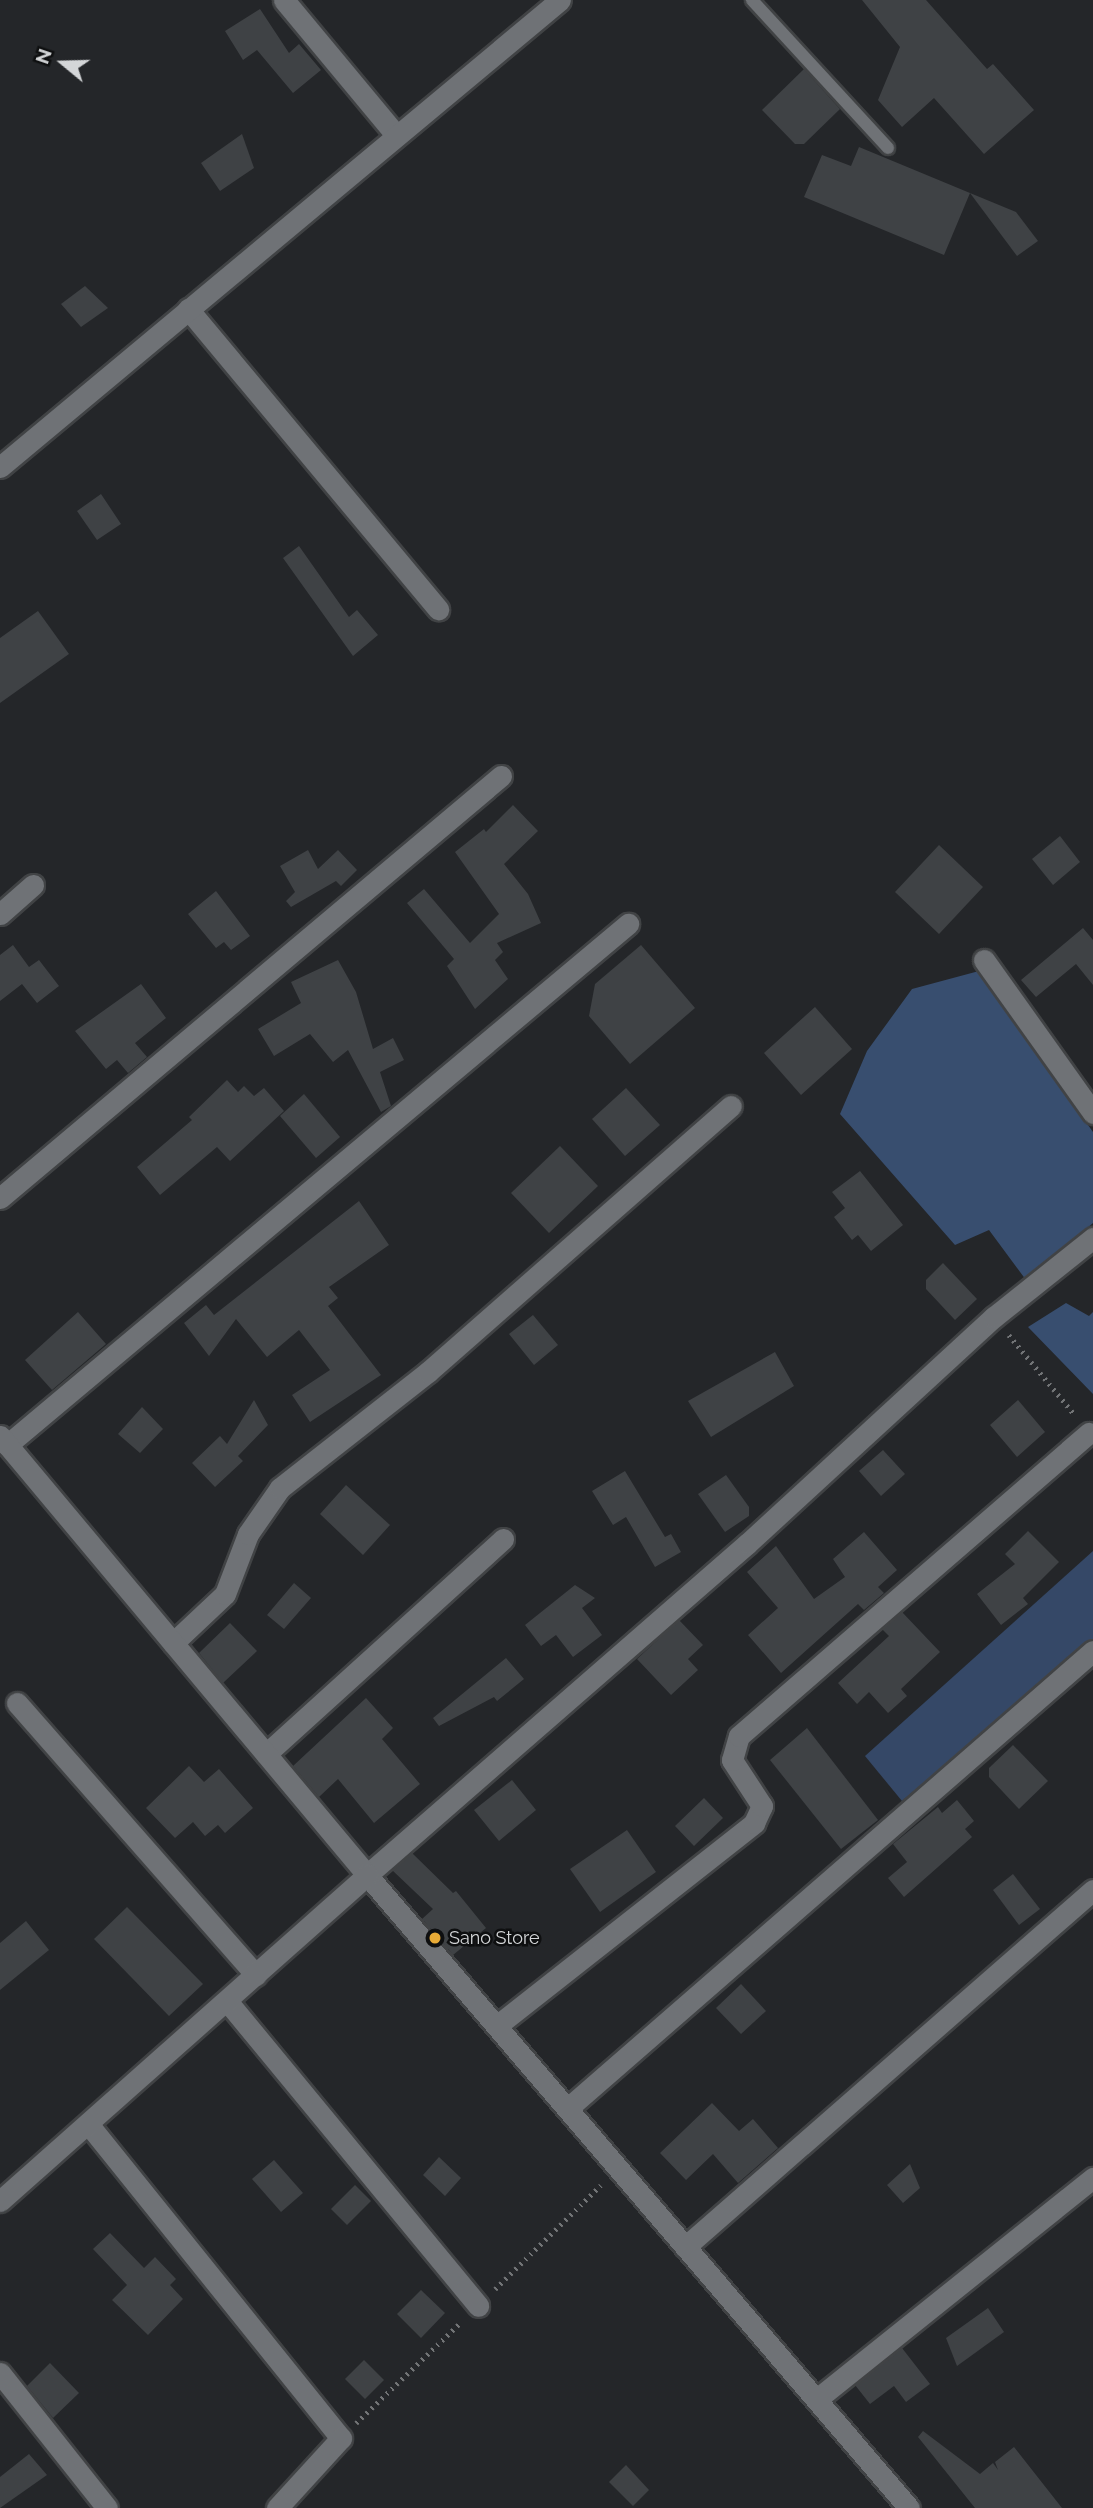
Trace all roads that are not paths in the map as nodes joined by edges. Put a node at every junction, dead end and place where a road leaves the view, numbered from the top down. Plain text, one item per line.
1 (284, 0) edge
2 (560, 0) edge
3 (752, 0) edge
4 (396, 135) junction
5 (888, 148) dead end
6 (188, 309) junction
7 (0, 467) edge
8 (438, 609) dead end
9 (500, 776) dead end
10 (33, 885) dead end
11 (0, 914) edge
12 (628, 924) dead end
13 (984, 960) dead end
14 (732, 1106) dead end
15 (1093, 1113) edge
16 (0, 1198) edge
17 (1093, 1238) edge
18 (1089, 1433) road end
19 (3, 1441) edge
20 (503, 1539) dead end
21 (173, 1643) junction
22 (1093, 1651) edge
23 (17, 1703) dead end
24 (266, 1754) junction
25 (367, 1875) junction
26 (1093, 1890) edge
27 (256, 1975) junction
28 (227, 2001) junction
29 (499, 2024) junction
30 (568, 2108) junction
31 (89, 2125) junction
32 (1093, 2178) edge
33 (0, 2201) edge
34 (685, 2247) junction
35 (478, 2306) dead end
36 (0, 2374) edge
37 (817, 2399) junction
38 (107, 2508) edge
39 (277, 2508) edge
40 (909, 2508) edge

1 - 4 street
2 - 4 street
3 - 5 lane
4 - 6 street
6 - 7 street
6 - 8 street
9 - 16 street
10 - 11 street
12 - 19 street
13 - 15 street
14 - 21 street
17 - 25 street
18 - 29 street
19 - 21 street
20 - 24 street
21 - 24 street
22 - 30 street
23 - 27 street
24 - 25 street
25 - 27 street
25 - 29 street
26 - 34 street
27 - 28 street
28 - 31 street
28 - 35 street
29 - 30 street
30 - 34 street
31 - 33 street
31 - 39 street
32 - 37 street
34 - 37 street
36 - 38 street
37 - 40 street

